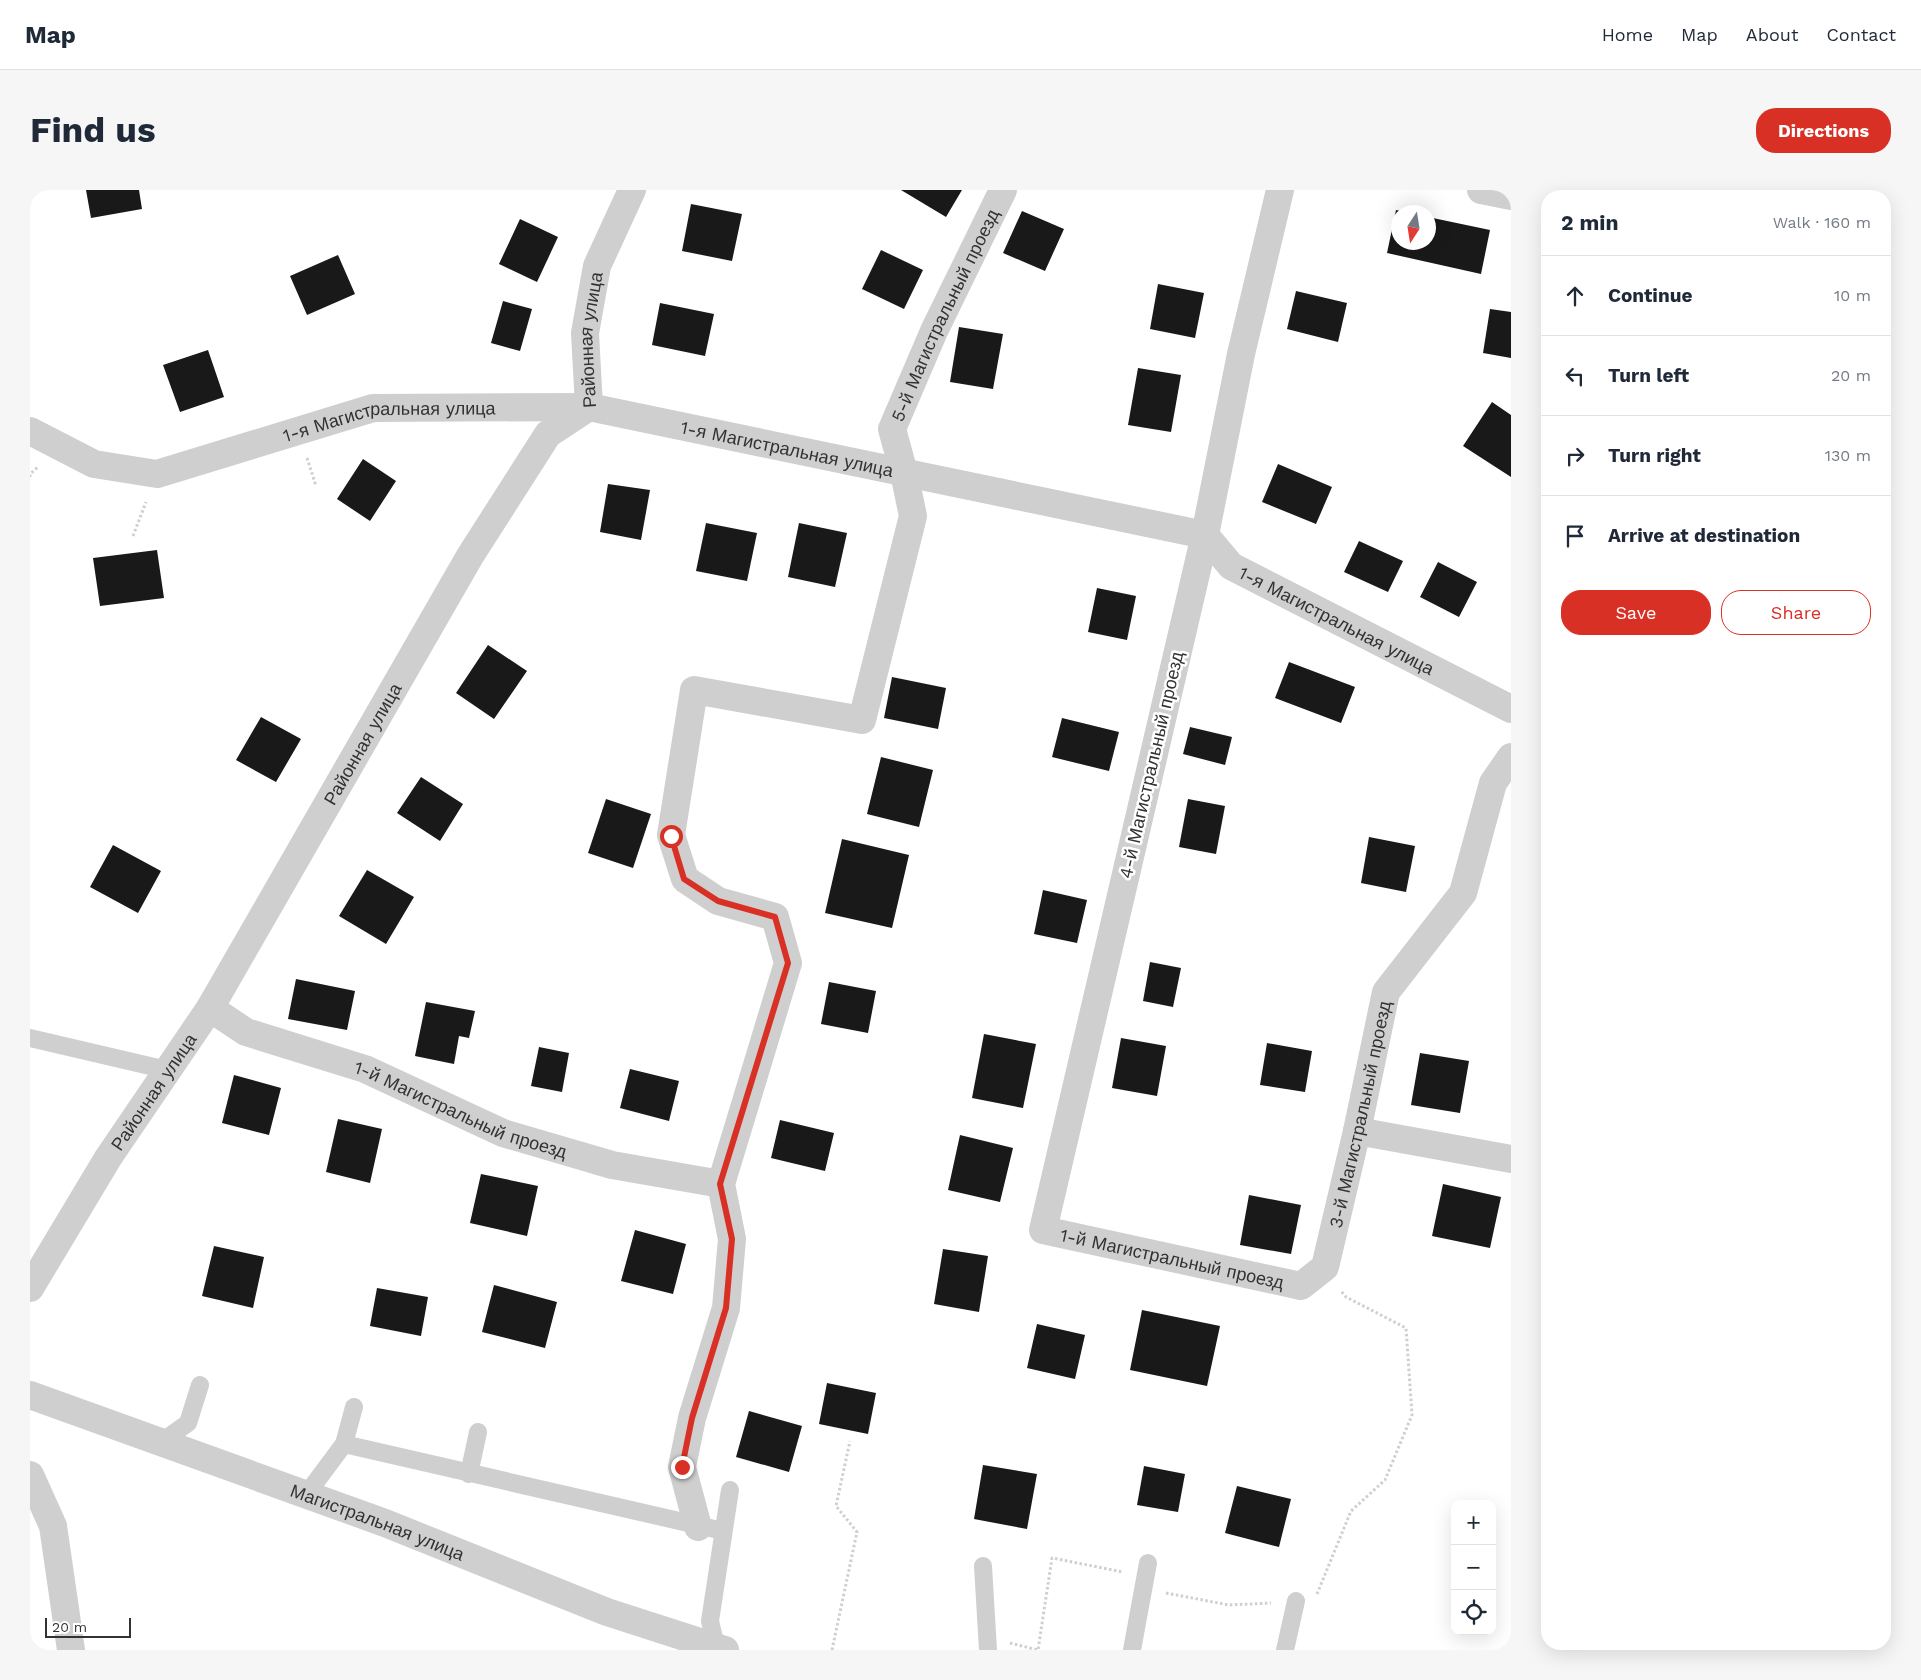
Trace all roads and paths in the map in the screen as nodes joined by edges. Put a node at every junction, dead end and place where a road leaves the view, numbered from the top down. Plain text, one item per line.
1 (632, 190) edge
2 (1003, 190) edge
3 (1280, 190) edge
4 (1481, 190) edge
5 (1511, 196) edge
6 (590, 407) junction
7 (30, 431) edge
8 (904, 473) junction
9 (157, 474) junction
10 (1205, 535) junction
11 (133, 536) dead end
12 (1511, 708) edge
13 (1511, 757) edge
14 (210, 1008) junction
15 (30, 1038) edge
16 (167, 1070) junction
17 (1357, 1131) junction
18 (1511, 1159) edge
19 (720, 1184) junction
20 (1043, 1230) joint
21 (1325, 1267) junction
22 (30, 1288) edge
23 (200, 1385) dead end
24 (30, 1396) edge
25 (354, 1407) dead end
26 (478, 1432) dead end
27 (850, 1441) dead end
28 (160, 1443) junction
29 (344, 1444) junction
30 (469, 1474) junction
31 (30, 1475) edge
32 (730, 1490) dead end
33 (306, 1495) junction
34 (711, 1529) junction
35 (983, 1566) dead end
36 (1146, 1576) junction
37 (1296, 1601) junction
38 (988, 1644) edge
39 (720, 1648) edge
40 (71, 1650) edge
41 (832, 1650) edge
42 (1132, 1650) edge
43 (1285, 1650) edge

1 - 6 street, Районная улица
2 - 8 street, 5-й Магистральный проезд
3 - 10 street, 4-й Магистральный проезд
4 - 5 street
6 - 8 street, 1-я Магистральная улица
6 - 9 street, 1-я Магистральная улица
6 - 14 street, Районная улица
7 - 9 street, 1-я Магистральная улица
8 - 10 street, 1-я Магистральная улица
8 - 19 street, 5-й Магистральный проезд
9 - 11 path
10 - 12 street, 1-я Магистральная улица
10 - 20 street, 4-й Магистральный проезд
13 - 17 street, 3-й Магистральный проезд
14 - 16 street, Районная улица
14 - 19 street, 1-й Магистральный проезд
15 - 16 lane
16 - 22 street, Районная улица
17 - 18 street
17 - 21 street, 3-й Магистральный проезд
19 - 34 street, 5-й Магистральный проезд
20 - 21 street, 1-й Магистральный проезд
21 - 37 path
23 - 28 lane
24 - 28 street, Магистральная улица
25 - 29 lane
26 - 30 lane
27 - 41 path
28 - 33 street, Магистральная улица
29 - 30 lane
29 - 33 lane
30 - 34 lane
31 - 40 street
32 - 34 lane
33 - 39 street, Магистральная улица
34 - 39 lane
35 - 38 lane
36 - 37 path
36 - 38 path
36 - 42 lane
37 - 43 lane

